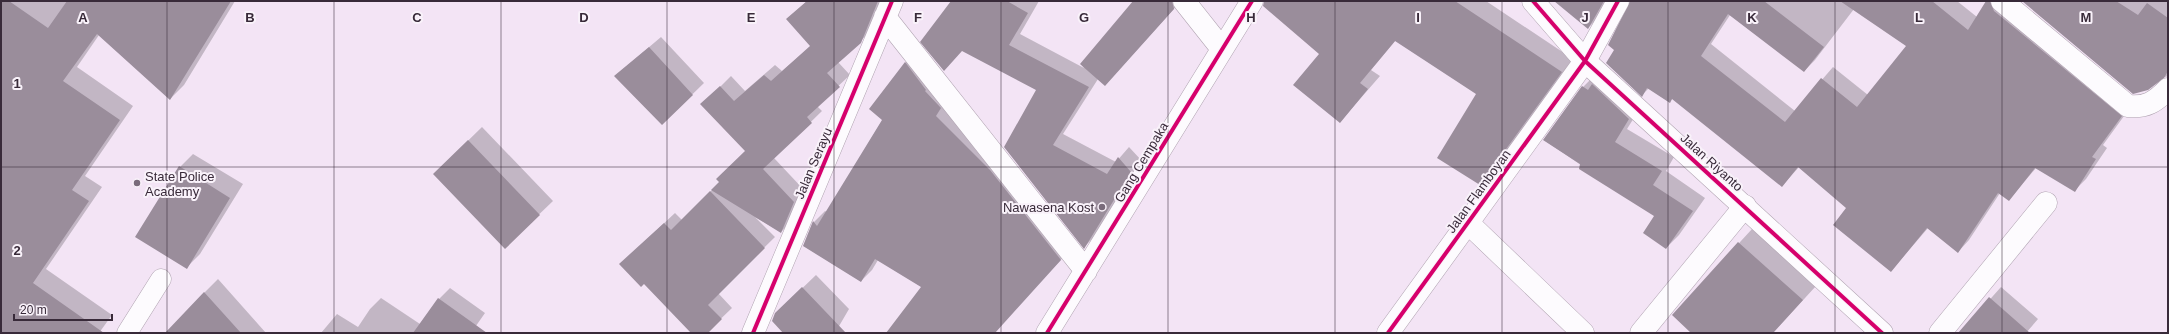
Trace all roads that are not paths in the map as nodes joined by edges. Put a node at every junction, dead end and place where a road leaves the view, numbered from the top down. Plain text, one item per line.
1 (1184, 1) edge
2 (1252, 1) edge
3 (1533, 1) edge
4 (1618, 1) edge
5 (2002, 1) edge
6 (888, 9) edge
7 (1222, 49) junction
8 (1585, 60) junction
9 (2168, 89) edge
10 (2046, 203) dead end
11 (1745, 206) junction
12 (1467, 222) junction
13 (1086, 271) junction
14 (161, 279) dead end
15 (127, 333) edge
16 (753, 333) edge
17 (1047, 333) edge
18 (1388, 333) edge
19 (1583, 333) edge
20 (1641, 333) edge
21 (1882, 333) edge
22 (1940, 333) edge

1 - 7 street
2 - 7 street, Gang Cempaka
3 - 8 street, Jalan Riyanto
4 - 8 street, Jalan Flamboyan
5 - 9 street
6 - 13 street
6 - 16 street, Jalan Serayu
7 - 13 street, Gang Cempaka
8 - 11 street, Jalan Riyanto
8 - 12 street, Jalan Flamboyan
10 - 22 street
11 - 20 street
11 - 21 street, Jalan Riyanto
12 - 18 street, Jalan Flamboyan
12 - 19 street
13 - 17 street, Gang Cempaka
14 - 15 lane

